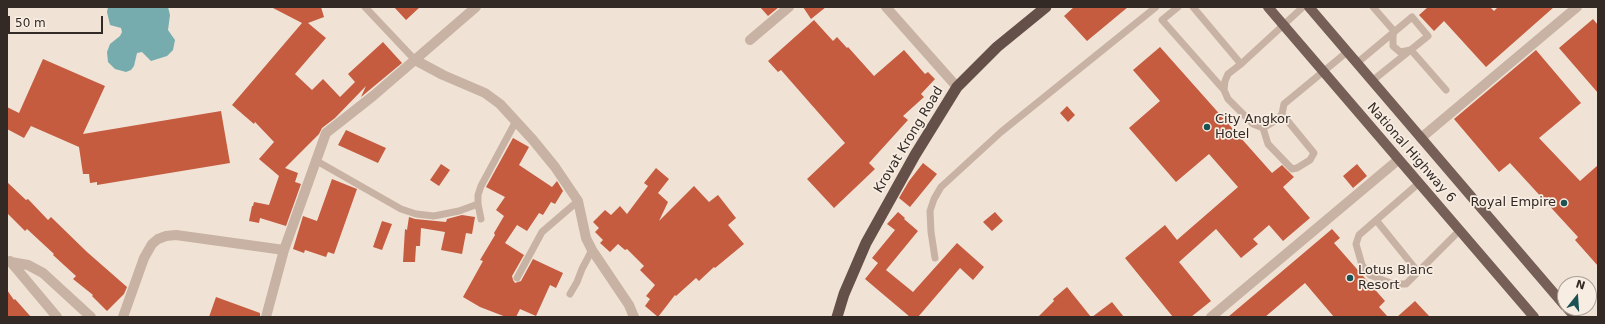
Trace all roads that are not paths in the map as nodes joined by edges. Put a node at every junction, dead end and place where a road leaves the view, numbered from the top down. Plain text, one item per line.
1 (365, 7) edge
2 (476, 7) edge
3 (789, 7) edge
4 (886, 7) edge
5 (1046, 7) edge
6 (1156, 7) edge
7 (1178, 7) edge
8 (1193, 7) edge
9 (1268, 7) edge
10 (1303, 7) edge
11 (1309, 7) edge
12 (1373, 7) edge
13 (1577, 7) edge
14 (1284, 25) junction
15 (1394, 31) junction
16 (750, 40) dead end
17 (1411, 50) junction
18 (1347, 52) junction
19 (415, 60) junction
20 (1357, 63) junction
21 (1241, 64) junction
22 (1324, 72) junction
23 (1372, 81) junction
24 (957, 87) junction
25 (1224, 90) junction
26 (1446, 90) dead end
27 (1282, 114) junction
28 (516, 121) junction
29 (1262, 128) junction
30 (1421, 138) junction
31 (316, 160) junction
32 (1398, 160) junction
33 (1420, 183) junction
34 (578, 200) junction
35 (478, 204) junction
36 (481, 219) dead end
37 (1376, 220) junction
38 (1460, 230) junction
39 (284, 250) junction
40 (592, 250) junction
41 (935, 258) dead end
42 (9, 260) edge
43 (1418, 272) junction
44 (516, 278) dead end
45 (570, 294) dead end
46 (1557, 297) edge
47 (57, 317) edge
48 (91, 317) edge
49 (123, 317) edge
50 (266, 317) edge
51 (634, 317) edge
52 (837, 317) edge
53 (1211, 317) edge
54 (1534, 317) edge

1 - 19 lane
2 - 19 street
3 - 16 street
4 - 24 street
5 - 24 highway, Krovat Krong Road
6 - 41 lane
7 - 25 lane
8 - 21 lane
9 - 14 main road, National Highway 6
10 - 14 lane
11 - 18 main road, National Highway 6
12 - 15 lane
13 - 30 street
14 - 21 lane
14 - 22 main road, National Highway 6
15 - 17 lane
15 - 17 lane
15 - 20 lane
17 - 23 lane
17 - 26 lane
18 - 20 main road, National Highway 6
18 - 22 lane
19 - 28 street
19 - 31 street
20 - 23 main road, National Highway 6
21 - 25 lane
22 - 27 lane
22 - 32 main road, National Highway 6
23 - 30 main road, National Highway 6
24 - 52 highway, Krovat Krong Road
25 - 29 lane
27 - 29 lane
27 - 29 lane
28 - 34 street
28 - 35 lane
30 - 46 main road, National Highway 6
31 - 35 lane
31 - 39 street
32 - 33 main road, National Highway 6
32 - 53 street
33 - 37 lane
33 - 38 main road, National Highway 6
34 - 40 street
34 - 44 lane
35 - 36 lane
37 - 43 lane
37 - 43 lane
38 - 43 lane
38 - 54 main road, National Highway 6
39 - 49 street
39 - 50 street
40 - 45 lane
40 - 51 street
42 - 47 street
42 - 48 street

